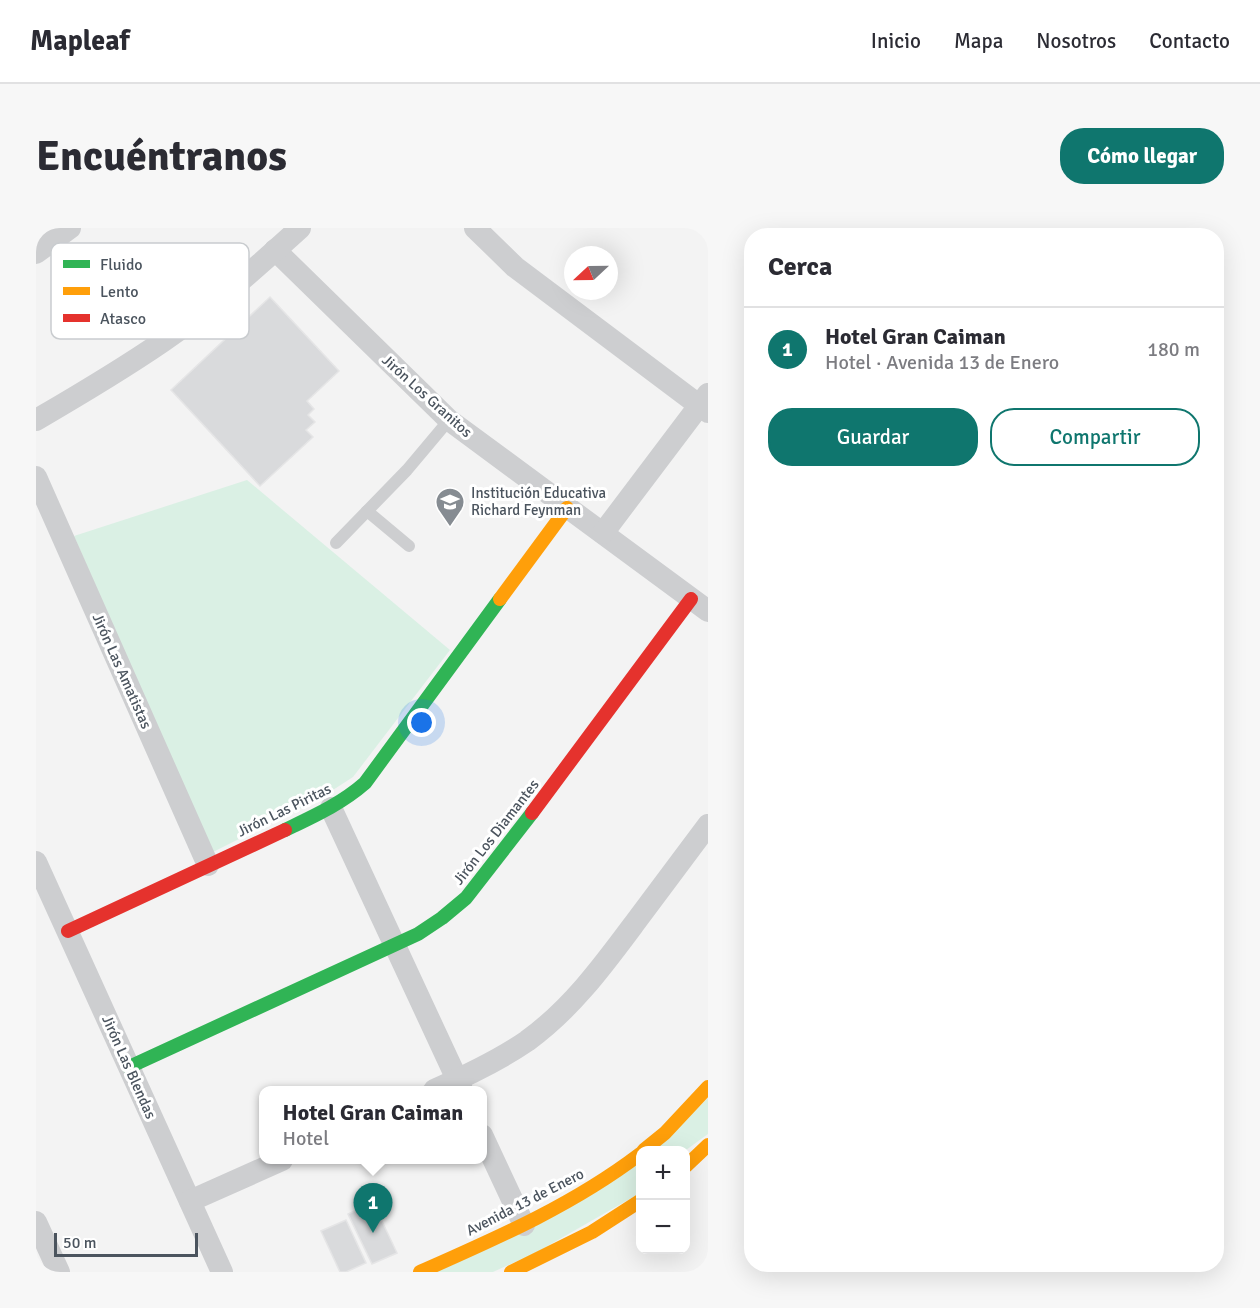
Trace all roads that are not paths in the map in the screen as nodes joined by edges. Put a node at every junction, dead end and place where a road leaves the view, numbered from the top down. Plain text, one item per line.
1 (70, 228) edge
2 (300, 228) edge
3 (475, 228) edge
4 (275, 250) junction
5 (36, 254) edge
6 (249, 272) edge
7 (167, 339) edge
8 (705, 404) edge
9 (36, 420) edge
10 (449, 420) junction
11 (36, 477) edge
12 (567, 508) junction
13 (367, 511) junction
14 (603, 533) junction
15 (336, 543) dead end
16 (409, 546) dead end
17 (700, 605) edge
18 (331, 808) junction
19 (708, 825) edge
20 (36, 863) edge
21 (208, 865) junction
22 (68, 931) junction
23 (394, 946) junction
24 (129, 1067) junction
25 (460, 1085) edge
26 (708, 1088) edge
27 (487, 1144) edge
28 (708, 1145) edge
29 (649, 1146) edge
30 (636, 1157) edge
31 (690, 1162) edge
32 (273, 1164) edge
33 (190, 1201) junction
34 (636, 1204) edge
35 (36, 1222) edge
36 (524, 1225) junction
37 (49, 1264) edge
38 (541, 1266) edge
39 (222, 1272) edge
40 (420, 1272) edge
41 (511, 1272) edge

1 - 5 street
2 - 4 street
3 - 8 street
4 - 6 street
4 - 10 street, Jirón Los Granitos
7 - 9 street
8 - 14 street
10 - 12 street, Jirón Los Granitos
10 - 13 lane
11 - 21 street, Jirón Las Amatistas
12 - 14 street, Jirón Los Granitos
12 - 18 street, Jirón Las Piritas
13 - 15 lane
13 - 16 lane
14 - 17 street, Jirón Los Granitos
17 - 23 street, Jirón Los Diamantes
18 - 21 street, Jirón Las Piritas
18 - 23 street
19 - 25 street
20 - 22 street, Jirón Las Blendas
21 - 22 street, Jirón Las Piritas
22 - 24 street, Jirón Las Blendas
23 - 24 street, Jirón Los Diamantes
23 - 25 street
24 - 33 street, Jirón Las Blendas
26 - 29 street
27 - 36 street
28 - 31 street
30 - 36 street, Avenida 13 de Enero
32 - 33 street
33 - 39 street, Jirón Las Blendas
34 - 38 street
35 - 37 street
36 - 40 street, Avenida 13 de Enero
38 - 41 street

